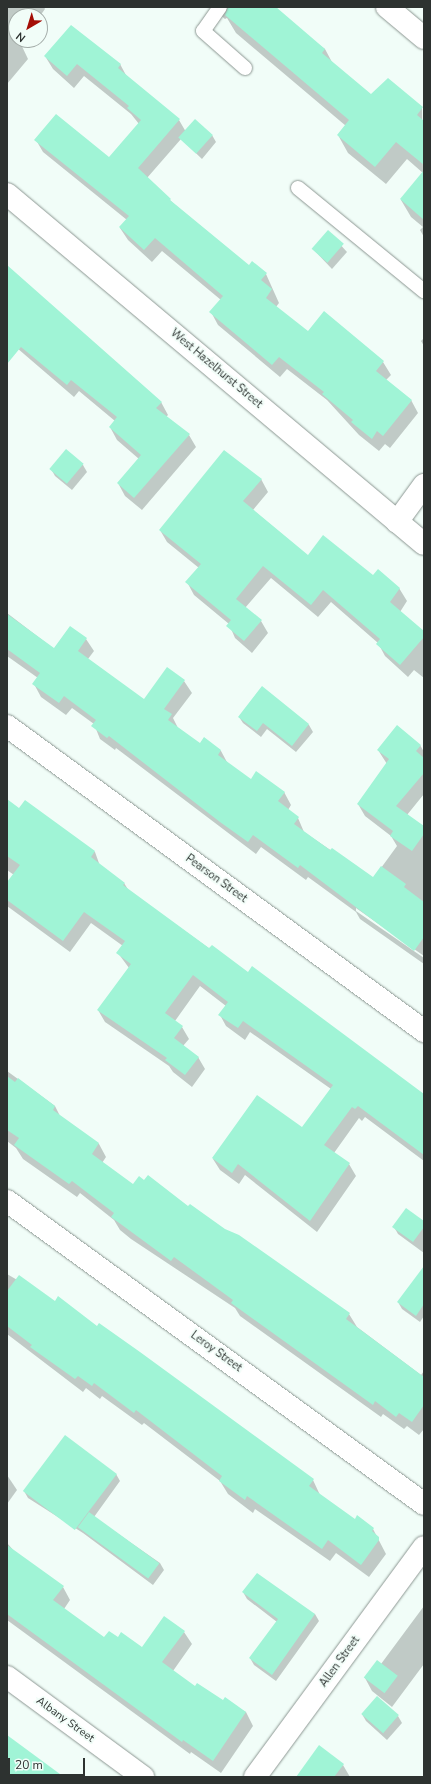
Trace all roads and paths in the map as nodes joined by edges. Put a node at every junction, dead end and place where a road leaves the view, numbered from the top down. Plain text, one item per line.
1 (220, 7) edge
2 (387, 7) edge
3 (424, 38) edge
4 (245, 68) dead end
5 (298, 188) dead end
6 (7, 194) edge
7 (424, 291) edge
8 (424, 485) edge
9 (397, 522) junction
10 (424, 544) edge
11 (7, 726) edge
12 (424, 1031) edge
13 (7, 1201) edge
14 (424, 1504) edge
15 (424, 1546) edge
16 (7, 1678) edge
17 (143, 1777) edge
18 (255, 1777) edge

1 - 4 lane
2 - 3 street
5 - 7 lane
6 - 9 street, West Hazelhurst Street
8 - 9 street
9 - 10 street, West Hazelhurst Street
11 - 12 street, Pearson Street
13 - 14 street, Leroy Street
15 - 18 street, Allen Street
16 - 17 street, Albany Street

